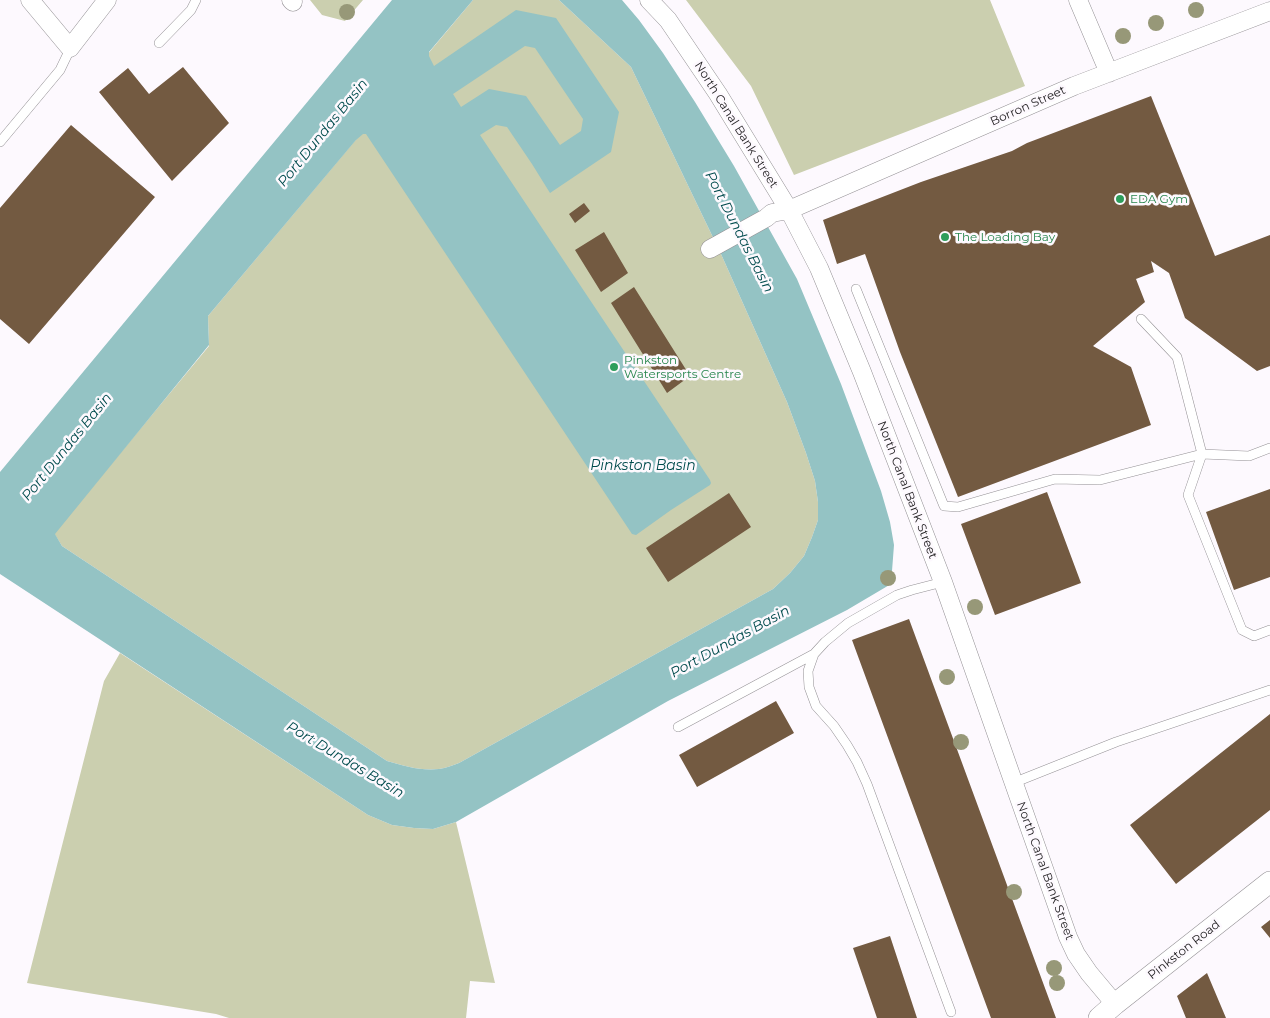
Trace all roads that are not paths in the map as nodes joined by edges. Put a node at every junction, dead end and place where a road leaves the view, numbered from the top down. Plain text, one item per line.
1 (30, 0) edge
2 (107, 0) edge
3 (196, 0) edge
4 (649, 0) edge
5 (1078, 0) edge
6 (1270, 11) edge
7 (159, 42) dead end
8 (71, 47) junction
9 (1109, 73) junction
10 (0, 142) edge
11 (789, 210) junction
12 (710, 249) dead end
13 (856, 290) dead end
14 (1141, 319) dead end
15 (1270, 448) edge
16 (1202, 454) junction
17 (943, 582) junction
18 (1270, 630) edge
19 (814, 654) junction
20 (1270, 690) edge
21 (678, 727) dead end
22 (1013, 783) junction
23 (1270, 882) edge
24 (1115, 1004) junction
25 (951, 1012) dead end
26 (1098, 1018) edge

1 - 8 street
2 - 8 street
3 - 7 lane
4 - 11 street, North Canal Bank Street
5 - 9 street
6 - 9 street, Borron Street
8 - 10 lane
9 - 11 street, Borron Street
11 - 12 street, Borron Street
11 - 17 street, North Canal Bank Street
13 - 16 lane
14 - 16 lane
15 - 16 lane
16 - 18 lane
17 - 19 lane
17 - 22 street, North Canal Bank Street
19 - 21 lane
19 - 25 lane
20 - 22 lane
22 - 24 street, North Canal Bank Street
23 - 24 street, Pinkston Road
24 - 26 street, Pinkston Road

